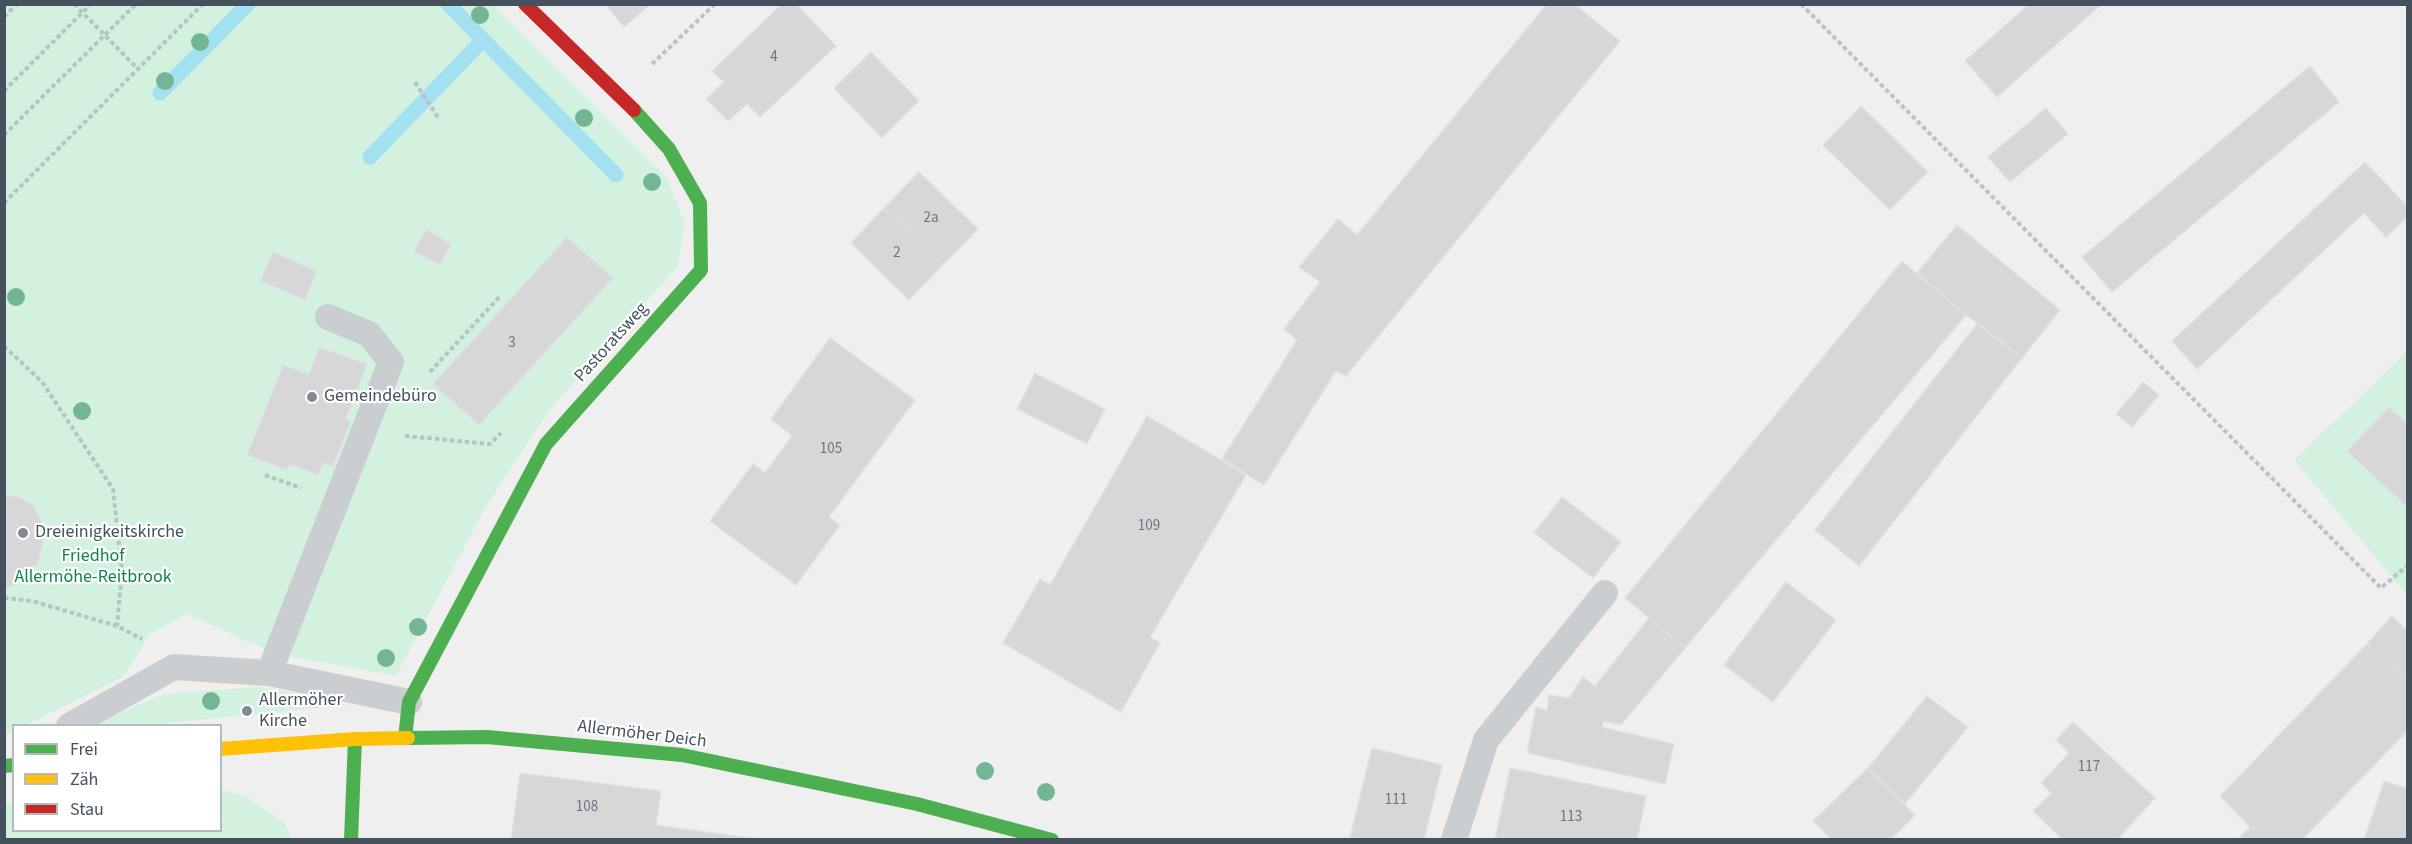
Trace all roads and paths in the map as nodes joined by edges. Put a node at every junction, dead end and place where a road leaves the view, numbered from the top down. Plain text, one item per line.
1 (17, 4) edge
2 (74, 4) edge
3 (92, 4) edge
4 (136, 4) edge
5 (203, 4) edge
6 (525, 4) edge
7 (715, 4) edge
8 (1801, 4) edge
9 (83, 13) junction
10 (4, 17) edge
11 (105, 36) junction
12 (137, 68) junction
13 (415, 82) dead end
14 (4, 91) edge
15 (620, 94) junction
16 (440, 119) dead end
17 (4, 135) edge
18 (4, 202) edge
19 (501, 295) dead end
20 (328, 317) dead end
21 (4, 346) edge
22 (426, 377) dead end
23 (363, 432) junction
24 (546, 444) junction
25 (2408, 565) edge
26 (1605, 593) dead end
27 (4, 598) edge
28 (117, 626) junction
29 (174, 667) junction
30 (269, 673) junction
31 (409, 702) junction
32 (73, 724) edge
33 (405, 738) junction
34 (355, 739) junction
35 (222, 749) edge
36 (351, 840) edge
37 (1052, 840) edge
38 (1454, 840) edge

1 - 10 path
2 - 9 path
3 - 9 path
4 - 11 path
5 - 12 path
6 - 15 street, Pastoratsweg
7 - 15 path
8 - 25 path
9 - 11 path
9 - 14 path
11 - 12 path
11 - 17 path
12 - 18 path
13 - 16 path
15 - 24 street, Pastoratsweg
19 - 22 path
20 - 23 lane
21 - 28 path
23 - 24 path
23 - 30 lane
24 - 31 street, Pastoratsweg
26 - 38 lane
27 - 28 path
28 - 29 path
29 - 30 lane
29 - 32 lane
30 - 31 lane
31 - 33 street, Pastoratsweg
33 - 34 street, Allermöher Deich
33 - 37 street, Allermöher Deich
34 - 35 street, Allermöher Deich
34 - 36 street

